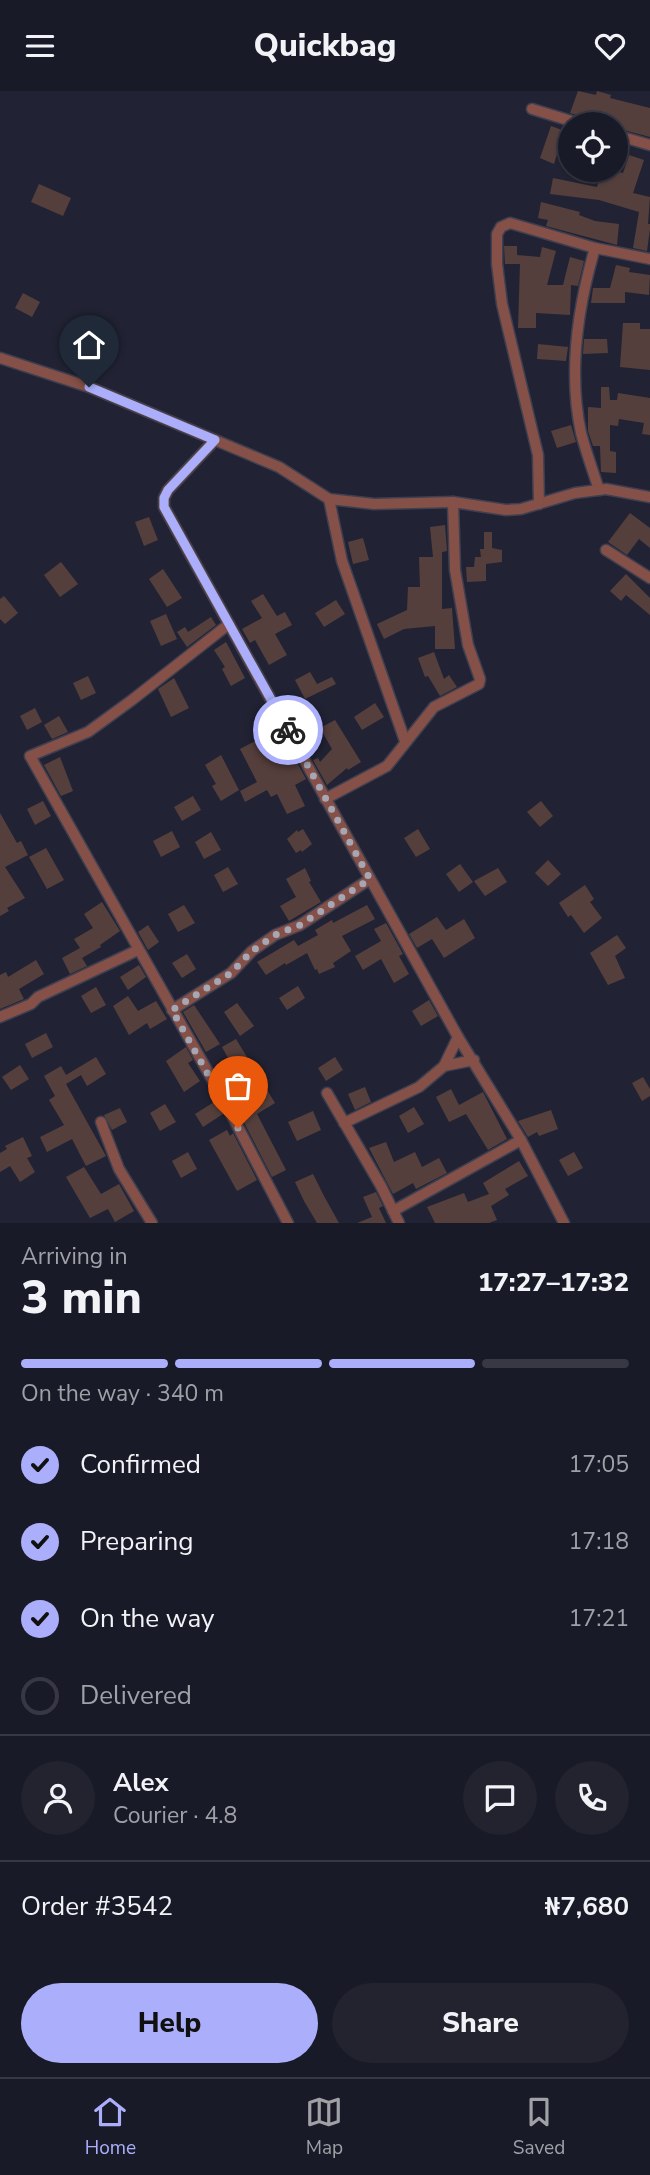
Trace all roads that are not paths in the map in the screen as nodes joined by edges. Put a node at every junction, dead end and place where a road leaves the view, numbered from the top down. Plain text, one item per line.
1 (532, 109) dead end
2 (558, 117) edge
3 (628, 139) edge
4 (650, 145) edge
5 (595, 247) junction
6 (650, 258) edge
7 (0, 358) edge
8 (215, 440) junction
9 (599, 490) junction
10 (650, 497) edge
11 (329, 499) junction
12 (453, 502) junction
13 (539, 504) junction
14 (606, 550) dead end
15 (650, 578) edge
16 (229, 624) junction
17 (405, 741) junction
18 (325, 799) junction
19 (370, 879) junction
20 (138, 950) junction
21 (172, 1010) junction
22 (0, 1017) edge
23 (458, 1037) junction
24 (474, 1060) junction
25 (444, 1066) junction
26 (327, 1093) dead end
27 (101, 1122) dead end
28 (344, 1123) junction
29 (521, 1140) junction
30 (393, 1211) junction
31 (152, 1223) edge
32 (289, 1223) edge
33 (399, 1223) edge
34 (564, 1223) edge

1 - 2 street
3 - 4 street
5 - 6 street
5 - 9 street
5 - 13 street
7 - 8 street
8 - 11 street
8 - 16 street
9 - 10 street
9 - 13 street
11 - 12 street
11 - 17 street
12 - 13 street
12 - 17 street
14 - 15 street
16 - 18 street
16 - 20 street
17 - 18 street
18 - 19 street
19 - 21 street
19 - 23 street
20 - 21 street
20 - 22 street
21 - 32 street
23 - 24 street
23 - 25 street
24 - 25 street
24 - 29 street
25 - 28 street
26 - 28 street
27 - 31 street
28 - 30 street
29 - 30 street
29 - 34 street
30 - 33 street

